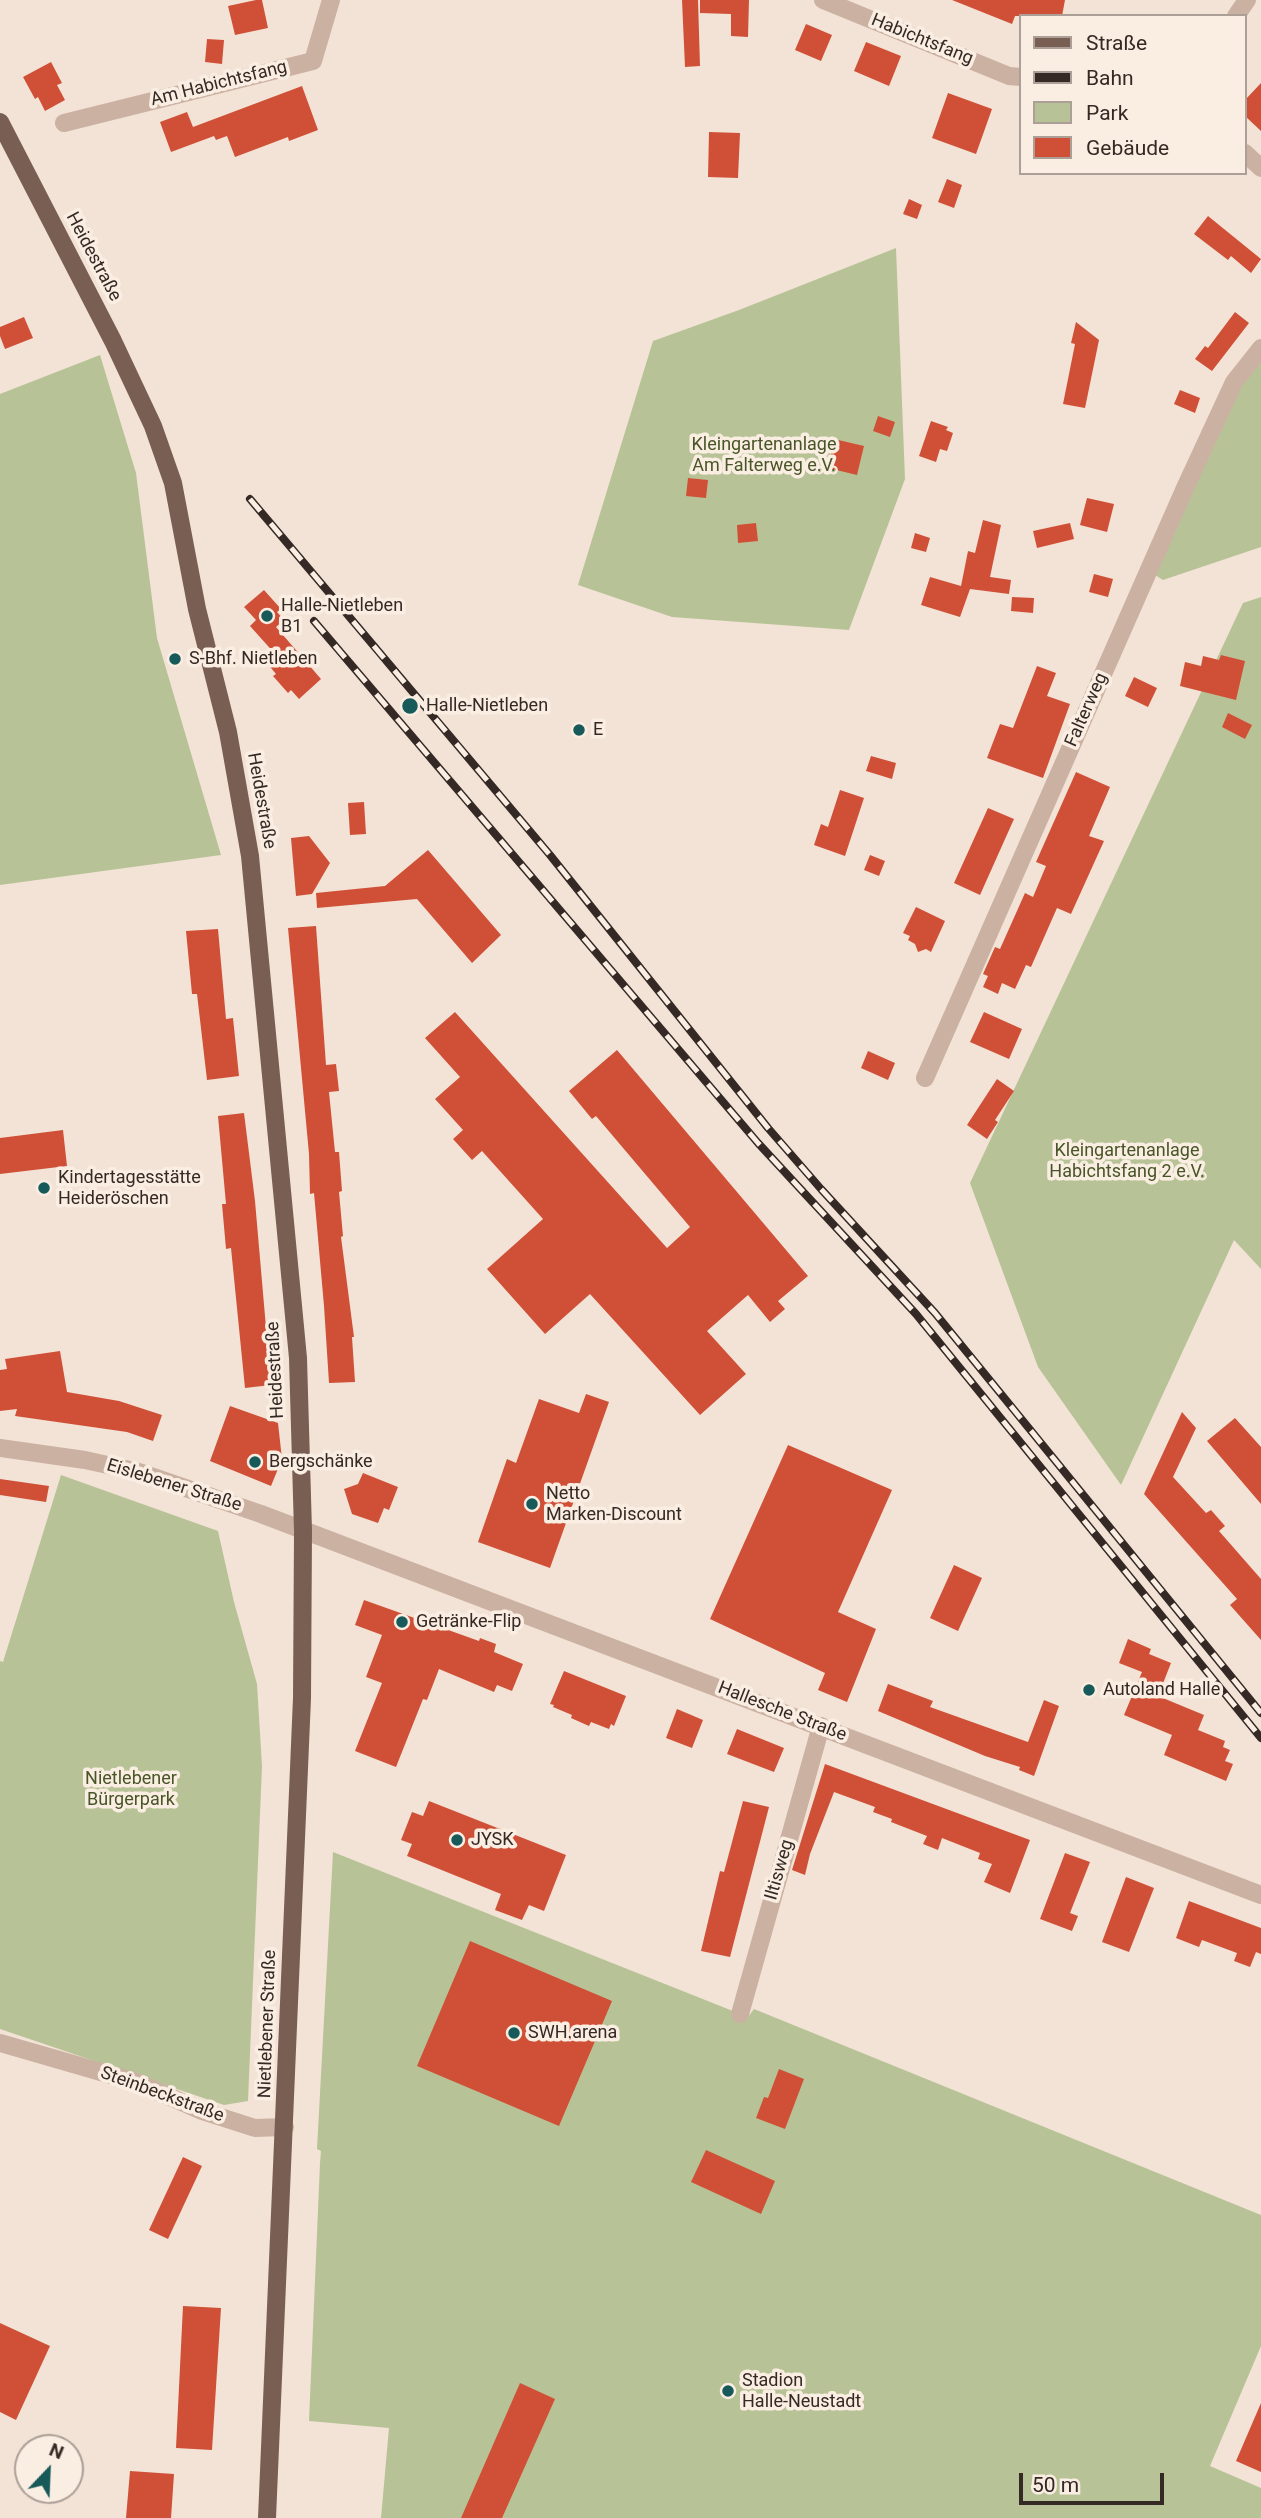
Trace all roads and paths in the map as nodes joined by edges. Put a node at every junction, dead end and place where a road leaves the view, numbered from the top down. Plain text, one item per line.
1 (331, 0) edge
2 (823, 0) edge
3 (1020, 77) edge
4 (0, 122) edge
5 (64, 123) dead end
6 (1247, 155) edge
7 (1261, 168) edge
8 (1261, 348) edge
9 (925, 1078) dead end
10 (0, 1448) edge
11 (303, 1531) junction
12 (821, 1726) junction
13 (1261, 1895) edge
14 (740, 2014) dead end
15 (0, 2043) edge
16 (285, 2127) junction
17 (267, 2518) edge

1 - 5 street, Am Habichtsfang
2 - 3 street, Habichtsfang
4 - 11 main road, Heidestraße
6 - 7 street
8 - 9 street, Falterweg
10 - 11 street, Eislebener Straße
11 - 12 street, Hallesche Straße
11 - 16 main road, Nietlebener Straße
12 - 13 street, Hallesche Straße
12 - 14 street, Iltisweg
15 - 16 street, Steinbeckstraße
16 - 17 main road, Nietlebener Straße

